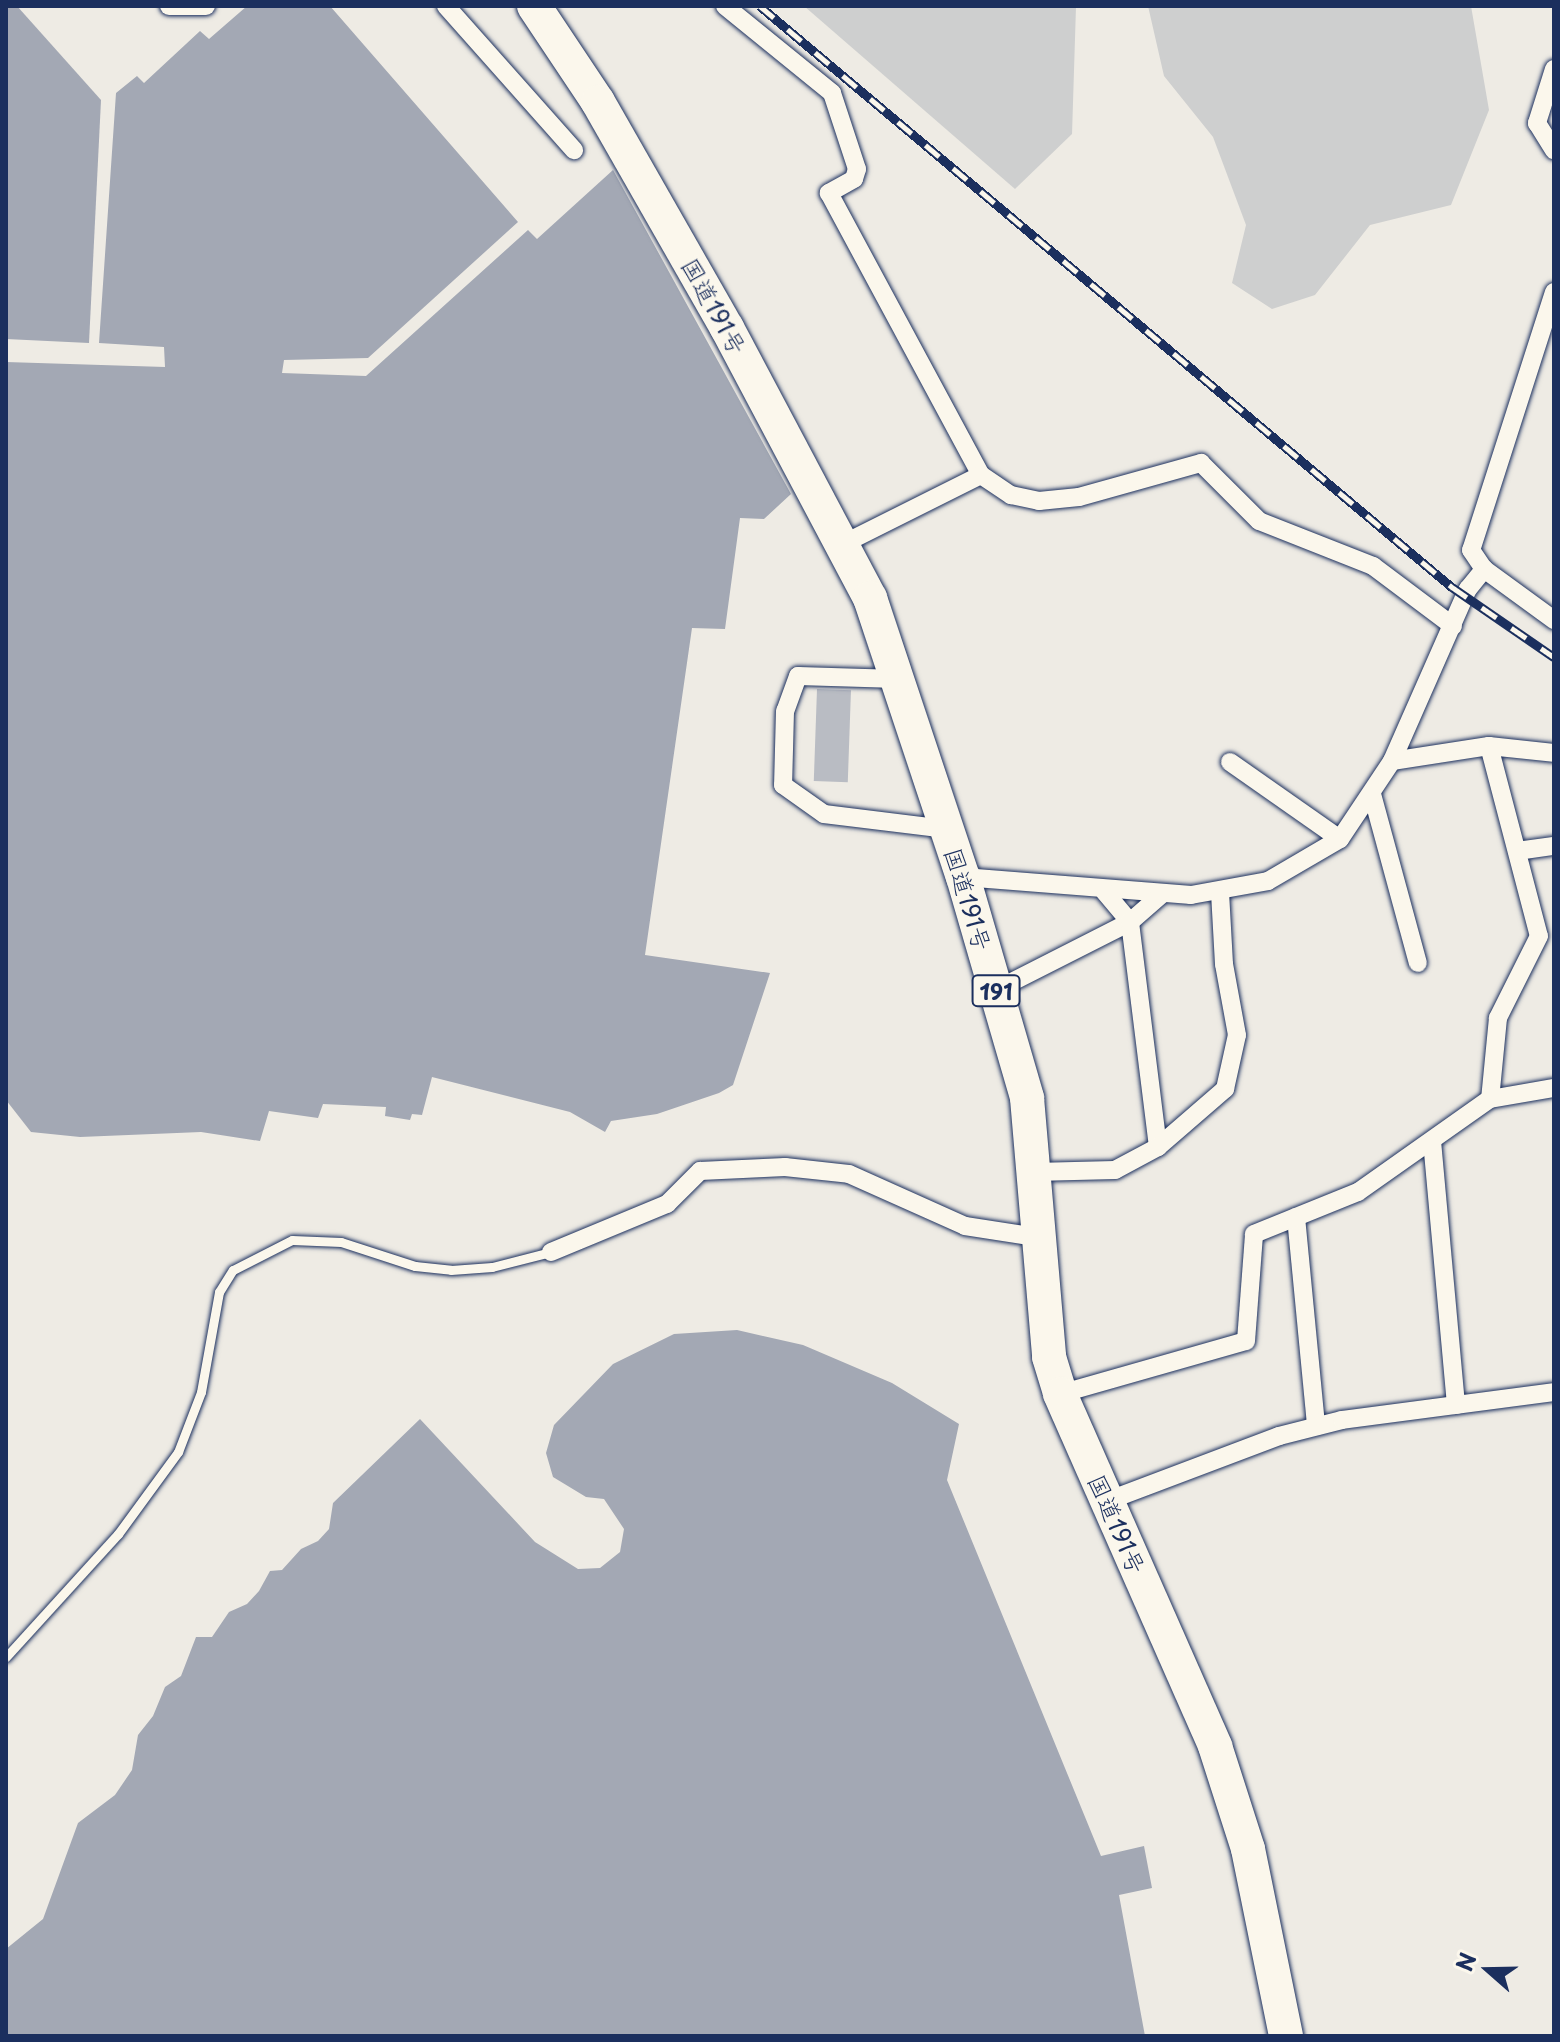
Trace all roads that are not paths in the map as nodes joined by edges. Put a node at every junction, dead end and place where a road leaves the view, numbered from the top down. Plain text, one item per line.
1 (169, 6) edge
2 (206, 6) edge
3 (446, 6) edge
4 (534, 6) edge
5 (725, 6) edge
6 (1554, 69) edge
7 (574, 150) dead end
8 (1554, 150) edge
9 (1554, 292) edge
10 (981, 475) junction
11 (845, 543) junction
12 (1484, 569) junction
13 (1554, 620) edge
14 (1453, 626) junction
15 (898, 679) junction
16 (1489, 746) junction
17 (1554, 753) edge
18 (1392, 761) junction
19 (1230, 762) dead end
20 (1372, 794) junction
21 (947, 829) junction
22 (1340, 839) junction
23 (1554, 846) edge
24 (1517, 851) junction
25 (963, 877) junction
26 (1104, 891) junction
27 (1220, 892) junction
28 (1162, 894) junction
29 (1130, 922) junction
30 (1418, 963) dead end
31 (996, 990) junction
32 (1554, 1088) edge
33 (1490, 1099) junction
34 (1432, 1141) junction
35 (1158, 1147) junction
36 (1034, 1172) junction
37 (1296, 1217) junction
38 (1036, 1237) junction
39 (551, 1252) joint
40 (1554, 1392) edge
41 (1060, 1394) junction
42 (1456, 1405) junction
43 (1316, 1426) junction
44 (1107, 1501) junction
45 (6, 1657) edge
46 (1286, 2036) edge

1 - 2 street
3 - 7 street
4 - 11 highway, 国道191号 / 191
5 - 10 street
6 - 8 street
9 - 12 street
10 - 11 street
10 - 14 street
11 - 15 highway, 国道191号 / 191
12 - 13 street
12 - 14 street
14 - 18 street
15 - 21 highway, 国道191号 / 191
15 - 21 street
16 - 17 street
16 - 18 street
16 - 24 street
18 - 20 street
19 - 22 street
20 - 22 street
20 - 30 street
21 - 25 highway, 国道191号 / 191
22 - 27 street
23 - 24 street
24 - 33 street
25 - 26 street
25 - 31 highway, 国道191号 / 191
26 - 28 street
26 - 29 street
27 - 28 street
27 - 35 street
28 - 29 street
29 - 31 street
29 - 35 street
31 - 36 highway, 国道191号 / 191
32 - 33 street
33 - 34 street
34 - 37 street
34 - 42 street
35 - 36 street
36 - 38 highway, 国道191号 / 191
37 - 41 street
37 - 43 street
38 - 39 street
38 - 41 highway, 国道191号 / 191
39 - 45 lane
40 - 42 street
41 - 44 highway, 国道191号 / 191
42 - 43 street
43 - 44 street
44 - 46 highway, 国道191号 / 191

